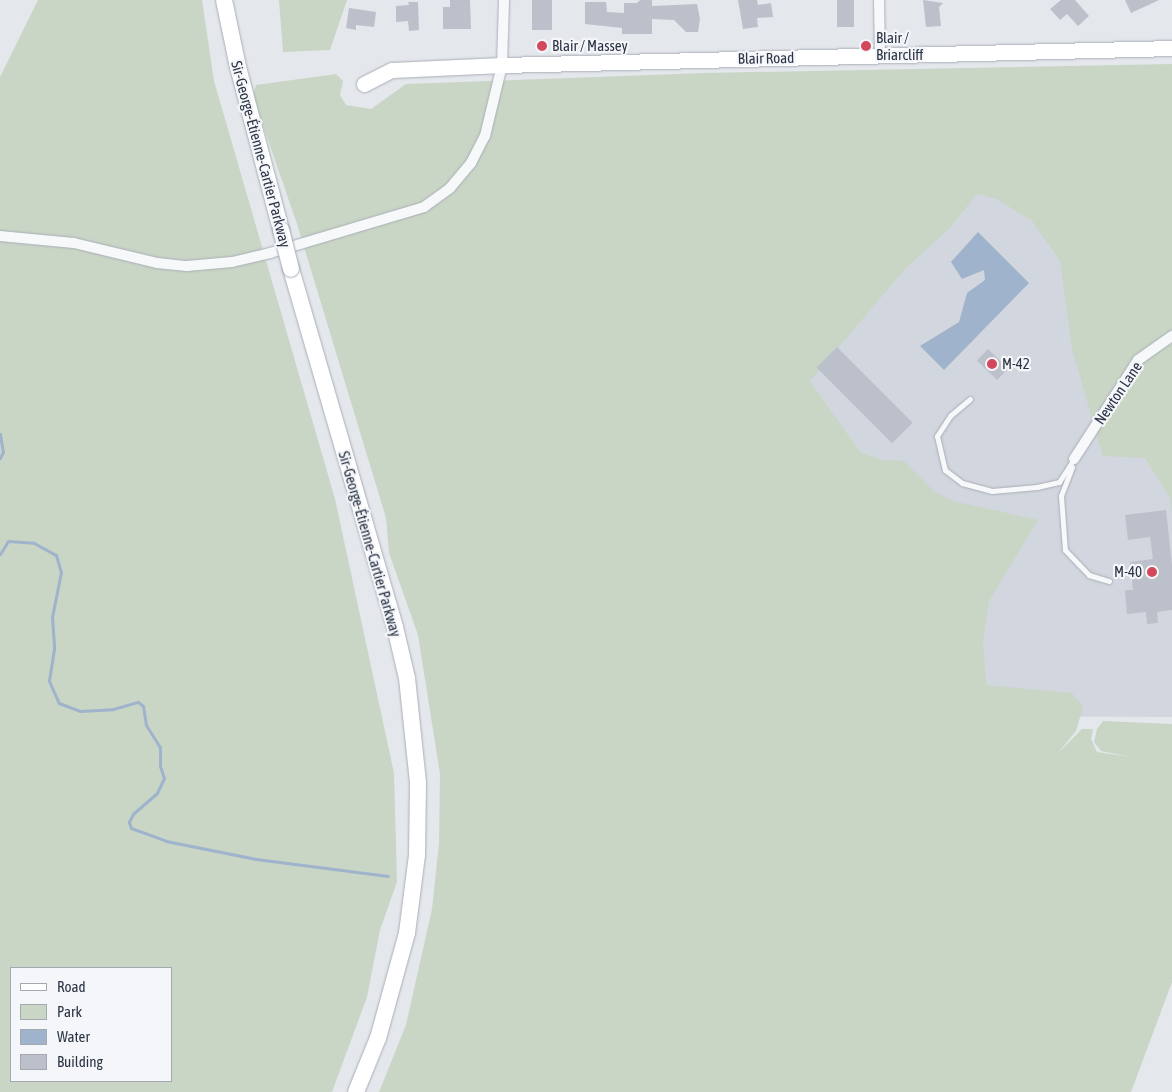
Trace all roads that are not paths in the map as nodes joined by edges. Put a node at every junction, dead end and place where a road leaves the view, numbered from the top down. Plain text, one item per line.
1 (224, 0) edge
2 (504, 0) edge
3 (879, 0) edge
4 (1172, 48) edge
5 (880, 55) junction
6 (502, 65) junction
7 (364, 84) dead end
8 (0, 236) edge
9 (1172, 336) edge
10 (970, 399) dead end
11 (1074, 459) junction
12 (1109, 581) dead end
13 (356, 1092) edge

1 - 13 main road, Sir-George-Étienne-Cartier Parkway, bridge
2 - 6 street
3 - 5 street
4 - 5 street, Blair Road
5 - 6 street, Blair Road
6 - 7 street, Blair Road
6 - 8 street
9 - 11 street, Newton Lane
10 - 11 lane
11 - 12 lane

